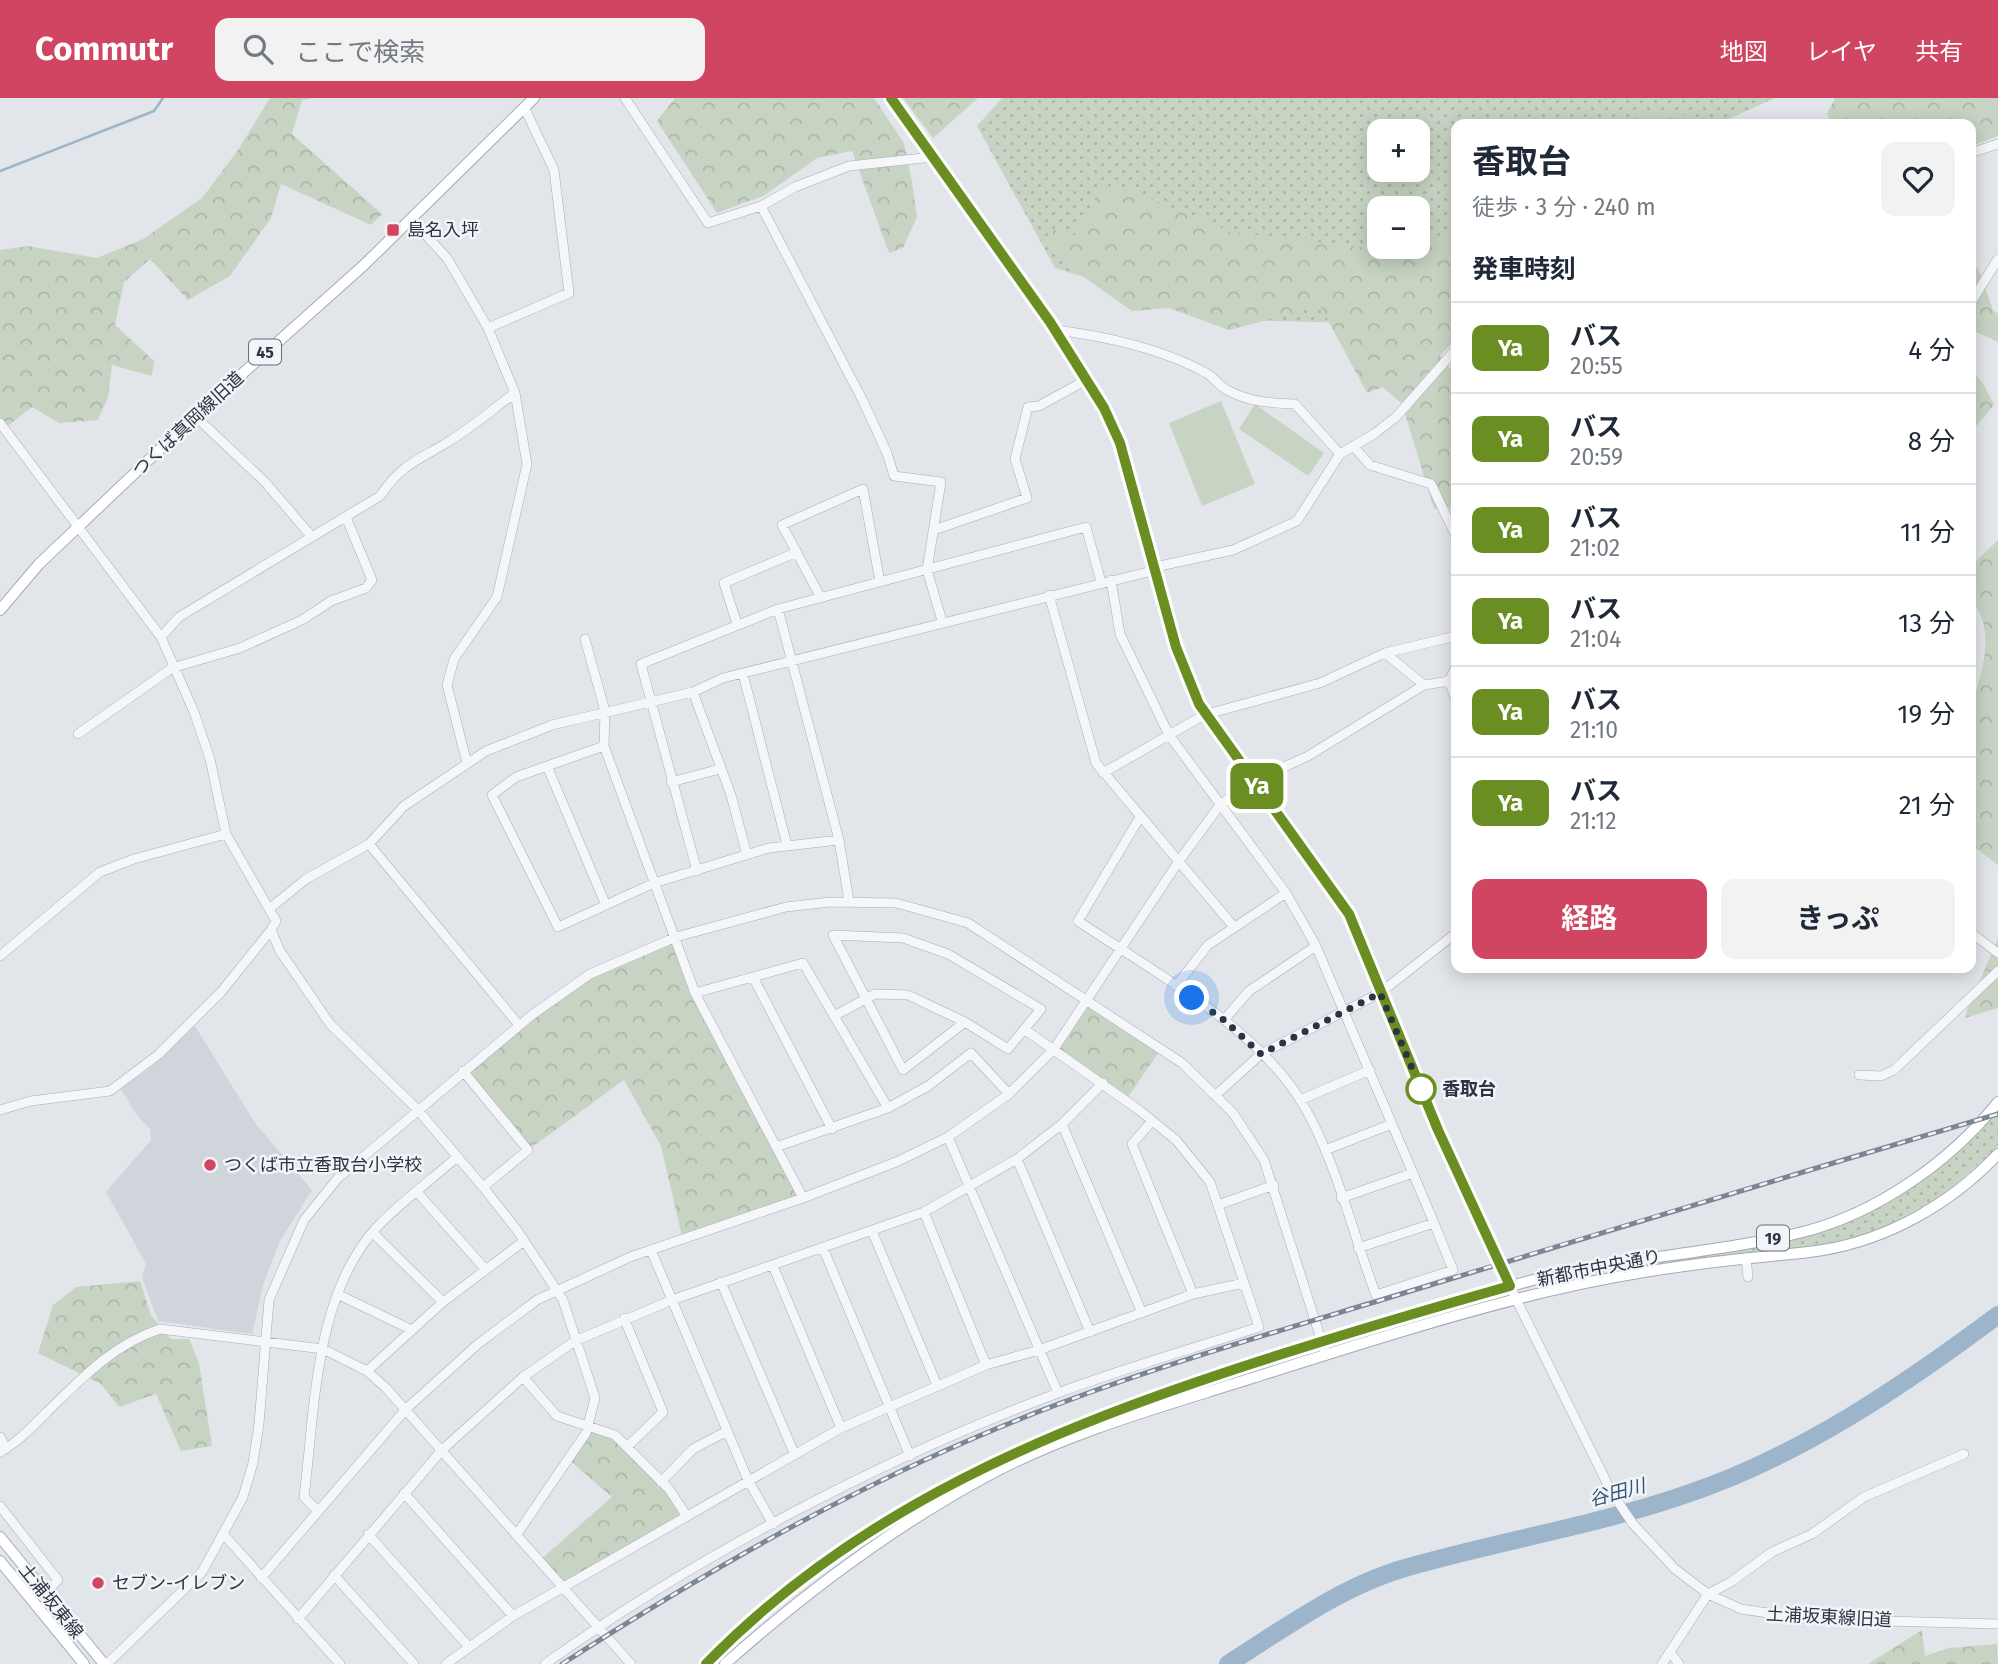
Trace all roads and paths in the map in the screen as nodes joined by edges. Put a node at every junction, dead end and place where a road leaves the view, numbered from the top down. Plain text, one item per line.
1 (534, 98) edge
2 (625, 98) edge
3 (891, 98) edge
4 (524, 107) junction
5 (1998, 144) edge
6 (1976, 151) edge
7 (933, 157) junction
8 (761, 206) junction
9 (411, 219) junction
10 (1998, 259) edge
11 (1976, 294) edge
12 (488, 328) junction
13 (1056, 330) junction
14 (1451, 355) edge
15 (1448, 358) junction
16 (1451, 361) edge
17 (1088, 379) junction
18 (515, 393) junction
19 (195, 416) junction
20 (0, 423) edge
21 (1353, 446) junction
22 (1340, 454) junction
23 (346, 517) junction
24 (79, 526) junction
25 (1451, 526) edge
26 (934, 530) junction
27 (312, 537) junction
28 (797, 552) junction
29 (1155, 568) junction
30 (927, 570) junction
31 (1106, 581) junction
32 (880, 582) junction
33 (1049, 595) junction
34 (821, 598) junction
35 (778, 609) junction
36 (0, 610) edge
37 (942, 621) junction
38 (737, 624) junction
39 (161, 637) junction
40 (1451, 637) edge
41 (585, 639) dead end
42 (1385, 653) junction
43 (792, 660) junction
44 (172, 668) junction
45 (743, 674) junction
46 (1451, 681) edge
47 (1424, 685) junction
48 (693, 692) junction
49 (652, 701) junction
50 (605, 711) junction
51 (1204, 715) junction
52 (78, 734) dead end
53 (1169, 735) junction
54 (604, 746) junction
55 (467, 763) junction
56 (547, 766) junction
57 (720, 769) junction
58 (1103, 773) junction
59 (1253, 781) junction
60 (671, 782) junction
61 (1220, 805) junction
62 (1140, 817) junction
63 (226, 834) junction
64 (839, 840) junction
65 (369, 844) junction
66 (787, 845) junction
67 (747, 855) junction
68 (1179, 861) junction
69 (697, 871) junction
70 (654, 883) junction
71 (1286, 893) junction
72 (849, 901) junction
73 (605, 903) junction
74 (269, 909) junction
75 (1234, 927) junction
76 (271, 930) junction
77 (1976, 936) edge
78 (676, 937) junction
79 (1451, 937) edge
80 (1316, 946) junction
81 (1121, 950) junction
82 (1998, 953) edge
83 (0, 956) edge
84 (1998, 971) edge
85 (753, 977) junction
86 (1176, 986) junction
87 (695, 993) junction
88 (1380, 993) junction
89 (865, 999) junction
90 (1087, 999) junction
91 (1343, 1012) junction
92 (834, 1016) junction
93 (1224, 1020) junction
94 (965, 1022) junction
95 (519, 1025) junction
96 (1024, 1029) junction
97 (1054, 1049) junction
98 (1261, 1054) junction
99 (1370, 1070) junction
100 (464, 1071) junction
101 (1859, 1075) dead end
102 (1103, 1083) junction
103 (1009, 1094) junction
104 (1217, 1094) junction
105 (1300, 1100) junction
106 (1998, 1102) edge
107 (888, 1108) junction
108 (417, 1109) junction
109 (0, 1110) edge
110 (1152, 1121) junction
111 (1062, 1124) junction
112 (1392, 1124) junction
113 (832, 1129) junction
114 (948, 1138) junction
115 (776, 1147) junction
116 (1325, 1150) junction
117 (1998, 1154) edge
118 (457, 1157) junction
119 (1017, 1159) junction
120 (1413, 1173) junction
121 (1274, 1185) junction
122 (970, 1186) junction
123 (483, 1187) junction
124 (417, 1192) junction
125 (803, 1198) junction
126 (1341, 1198) junction
127 (1218, 1205) junction
128 (923, 1212) junction
129 (1434, 1223) junction
130 (872, 1231) junction
131 (373, 1233) junction
132 (524, 1241) junction
133 (823, 1248) junction
134 (1358, 1248) junction
135 (651, 1250) junction
136 (1746, 1258) junction
137 (773, 1266) junction
138 (485, 1270) junction
139 (1748, 1277) dead end
140 (721, 1282) junction
141 (1244, 1283) junction
142 (1510, 1286) junction
143 (557, 1289) junction
144 (337, 1294) junction
145 (1194, 1294) junction
146 (1516, 1299) junction
147 (672, 1300) junction
148 (443, 1302) junction
149 (1142, 1313) junction
150 (624, 1318) junction
151 (412, 1330) junction
152 (1090, 1332) junction
153 (575, 1341) junction
154 (1322, 1341) junction
155 (265, 1343) junction
156 (323, 1349) junction
157 (1040, 1350) junction
158 (1326, 1355) junction
159 (986, 1365) junction
160 (367, 1371) junction
161 (523, 1377) junction
162 (937, 1385) junction
163 (1058, 1393) junction
164 (888, 1407) junction
165 (406, 1409) junction
166 (588, 1425) junction
167 (841, 1428) junction
168 (727, 1431) junction
169 (0, 1437) edge
170 (627, 1447) junction
171 (442, 1450) junction
172 (3, 1451) edge
173 (794, 1453) junction
174 (1964, 1454) dead end
175 (910, 1456) junction
176 (748, 1480) junction
177 (661, 1482) junction
178 (404, 1493) junction
179 (0, 1506) edge
180 (317, 1510) junction
181 (686, 1515) junction
182 (773, 1524) junction
183 (368, 1534) junction
184 (517, 1534) junction
185 (224, 1535) junction
186 (0, 1537) edge
187 (0, 1561) edge
188 (334, 1575) junction
189 (261, 1578) junction
190 (564, 1587) junction
191 (45, 1594) junction
192 (1709, 1594) junction
193 (513, 1616) junction
194 (298, 1619) junction
195 (1998, 1624) edge
196 (597, 1627) junction
197 (469, 1647) junction
198 (1670, 1652) junction
199 (84, 1664) edge
200 (106, 1664) edge
201 (340, 1664) edge
202 (414, 1664) edge
203 (446, 1664) edge
204 (545, 1664) edge
205 (631, 1664) edge
206 (706, 1664) edge
207 (725, 1664) edge
208 (1662, 1664) edge
209 (1679, 1664) edge

1 - 4 main road, つくば真岡線旧道 / 45
2 - 8 street
3 - 7 street, 土浦坂東線旧道
4 - 9 main road, つくば真岡線旧道 / 45
4 - 12 street
5 - 6 street
7 - 8 street
7 - 13 street, 土浦坂東線旧道
8 - 26 street
9 - 12 street
9 - 19 main road, つくば真岡線旧道 / 45
10 - 11 street
12 - 18 street
13 - 17 street, 土浦坂東線旧道
13 - 22 street
14 - 15 street
15 - 16 street
15 - 21 street
17 - 26 street
17 - 29 street, 土浦坂東線旧道
18 - 23 street
18 - 55 street
19 - 24 main road, つくば真岡線旧道 / 45
19 - 27 street
20 - 24 street
21 - 22 street
21 - 25 street
22 - 29 street
23 - 27 street
23 - 44 street
24 - 36 main road, つくば真岡線旧道 / 45
24 - 39 street
26 - 30 street
27 - 39 street
28 - 32 street
28 - 34 street
28 - 38 street
29 - 31 street
29 - 51 street, 土浦坂東線旧道
30 - 31 street
30 - 32 street
30 - 37 street
31 - 33 street
31 - 53 street
32 - 34 street
33 - 37 street
33 - 58 street
34 - 35 street
35 - 38 street
35 - 43 street
37 - 43 street
38 - 49 street
39 - 44 street
40 - 42 street
41 - 50 street
42 - 47 street
42 - 51 street
43 - 45 street
43 - 64 street
44 - 52 street
44 - 63 street
45 - 48 street
45 - 66 street
46 - 47 street
47 - 59 street
48 - 49 street
48 - 57 street
49 - 50 street
49 - 60 street
50 - 54 street
50 - 55 street
51 - 53 street
51 - 59 street, 土浦坂東線旧道
53 - 58 street
53 - 61 street
54 - 56 street
54 - 70 street
55 - 65 street
56 - 73 street
56 - 73 street
57 - 60 street
57 - 67 street
58 - 62 street
59 - 61 street
59 - 88 street, 土浦坂東線旧道
60 - 69 street
61 - 68 street
61 - 71 street
62 - 68 street
62 - 81 street
63 - 74 street
63 - 83 street
64 - 66 street
64 - 72 street
65 - 74 street
65 - 95 street
66 - 67 street
67 - 69 street
68 - 75 street
68 - 81 street
69 - 70 street
70 - 73 street
70 - 78 street
71 - 75 street
71 - 80 street
72 - 78 street
72 - 90 street
74 - 76 street
75 - 86 street
76 - 108 street
76 - 109 street
77 - 82 street
78 - 87 street
78 - 95 street
79 - 88 street
80 - 91 street
80 - 93 street
81 - 86 street
81 - 90 street
84 - 101 street
85 - 87 street
85 - 92 street
85 - 113 street
86 - 93 street
87 - 115 street
88 - 91 street
88 - 142 street, 土浦坂東線旧道
89 - 92 street
89 - 94 street
89 - 94 street
89 - 96 street
90 - 97 street
90 - 104 street
91 - 98 street
91 - 99 street
92 - 107 street
93 - 98 street
94 - 96 street
95 - 100 street
96 - 97 street
97 - 102 street
97 - 103 street
98 - 104 street
98 - 105 street
99 - 105 street
99 - 112 street
100 - 108 street
100 - 123 street
102 - 110 street
102 - 111 street
103 - 107 street
103 - 114 street
104 - 121 street
105 - 116 street
106 - 142 main road, 新都市中央通り / 19
107 - 113 street
108 - 118 street
108 - 155 street
110 - 127 street
110 - 145 street
111 - 119 street
111 - 149 street
112 - 116 street
112 - 120 street
113 - 115 street
114 - 122 street
114 - 125 street
115 - 125 street
116 - 126 street
117 - 136 main road, 新都市中央通り / 19
118 - 123 street
118 - 124 street
119 - 122 street
119 - 152 street
120 - 126 street
120 - 129 street
121 - 127 street
121 - 154 street
122 - 128 street
122 - 157 street
123 - 132 street
124 - 131 street
124 - 138 street
125 - 135 street
126 - 134 street
127 - 141 street
128 - 130 street
128 - 159 street
129 - 134 street
129 - 134 street
130 - 133 street
130 - 162 street
131 - 144 street
131 - 148 street
132 - 138 street
132 - 143 street
133 - 137 street
133 - 164 street
135 - 143 street
135 - 147 street
136 - 139 street
136 - 146 main road, 新都市中央通り / 19
137 - 140 street
137 - 167 street
138 - 148 street
140 - 147 street
140 - 173 street
141 - 145 street
141 - 163 street
142 - 146 street, 土浦坂東線旧道
142 - 154 main road, 新都市中央通り / 19
143 - 153 street
143 - 165 street
144 - 151 street
144 - 156 street
145 - 149 street
146 - 158 main road, 新都市中央通り / 19
146 - 192 street, 土浦坂東線旧道
147 - 150 street
147 - 168 street
148 - 151 street
149 - 152 street
150 - 153 street
150 - 170 street
151 - 160 street
152 - 157 street
153 - 161 street
153 - 166 street
154 - 158 street
154 - 206 main road, 新都市中央通り / 19
155 - 156 street
155 - 172 street
155 - 185 street
156 - 160 street
156 - 180 street
157 - 159 street
157 - 163 street
158 - 207 main road, 新都市中央通り / 19
159 - 162 street
160 - 165 street
161 - 166 street
161 - 171 street
162 - 164 street
163 - 175 street
164 - 167 street
164 - 175 street
165 - 171 street
165 - 180 street
166 - 170 street
166 - 184 street
167 - 173 street
168 - 176 street
168 - 177 street
169 - 172 street
170 - 177 street
171 - 178 street
171 - 184 street
173 - 176 street
174 - 192 street
175 - 182 street
176 - 181 street
176 - 182 street
177 - 181 street
178 - 183 street
178 - 193 street
179 - 191 street
180 - 189 street
181 - 190 street
182 - 196 street
183 - 188 street
183 - 197 street
184 - 190 street
185 - 189 street
185 - 200 street
186 - 191 main road, 土浦坂東線
187 - 199 main road, 土浦坂東線
188 - 194 street
188 - 202 street
189 - 194 street
190 - 193 street
190 - 196 street
191 - 200 main road, 土浦坂東線
192 - 195 street, 土浦坂東線旧道
192 - 198 street
193 - 197 street
194 - 201 street
196 - 204 street
196 - 205 street
197 - 203 street
198 - 208 street
198 - 209 street

